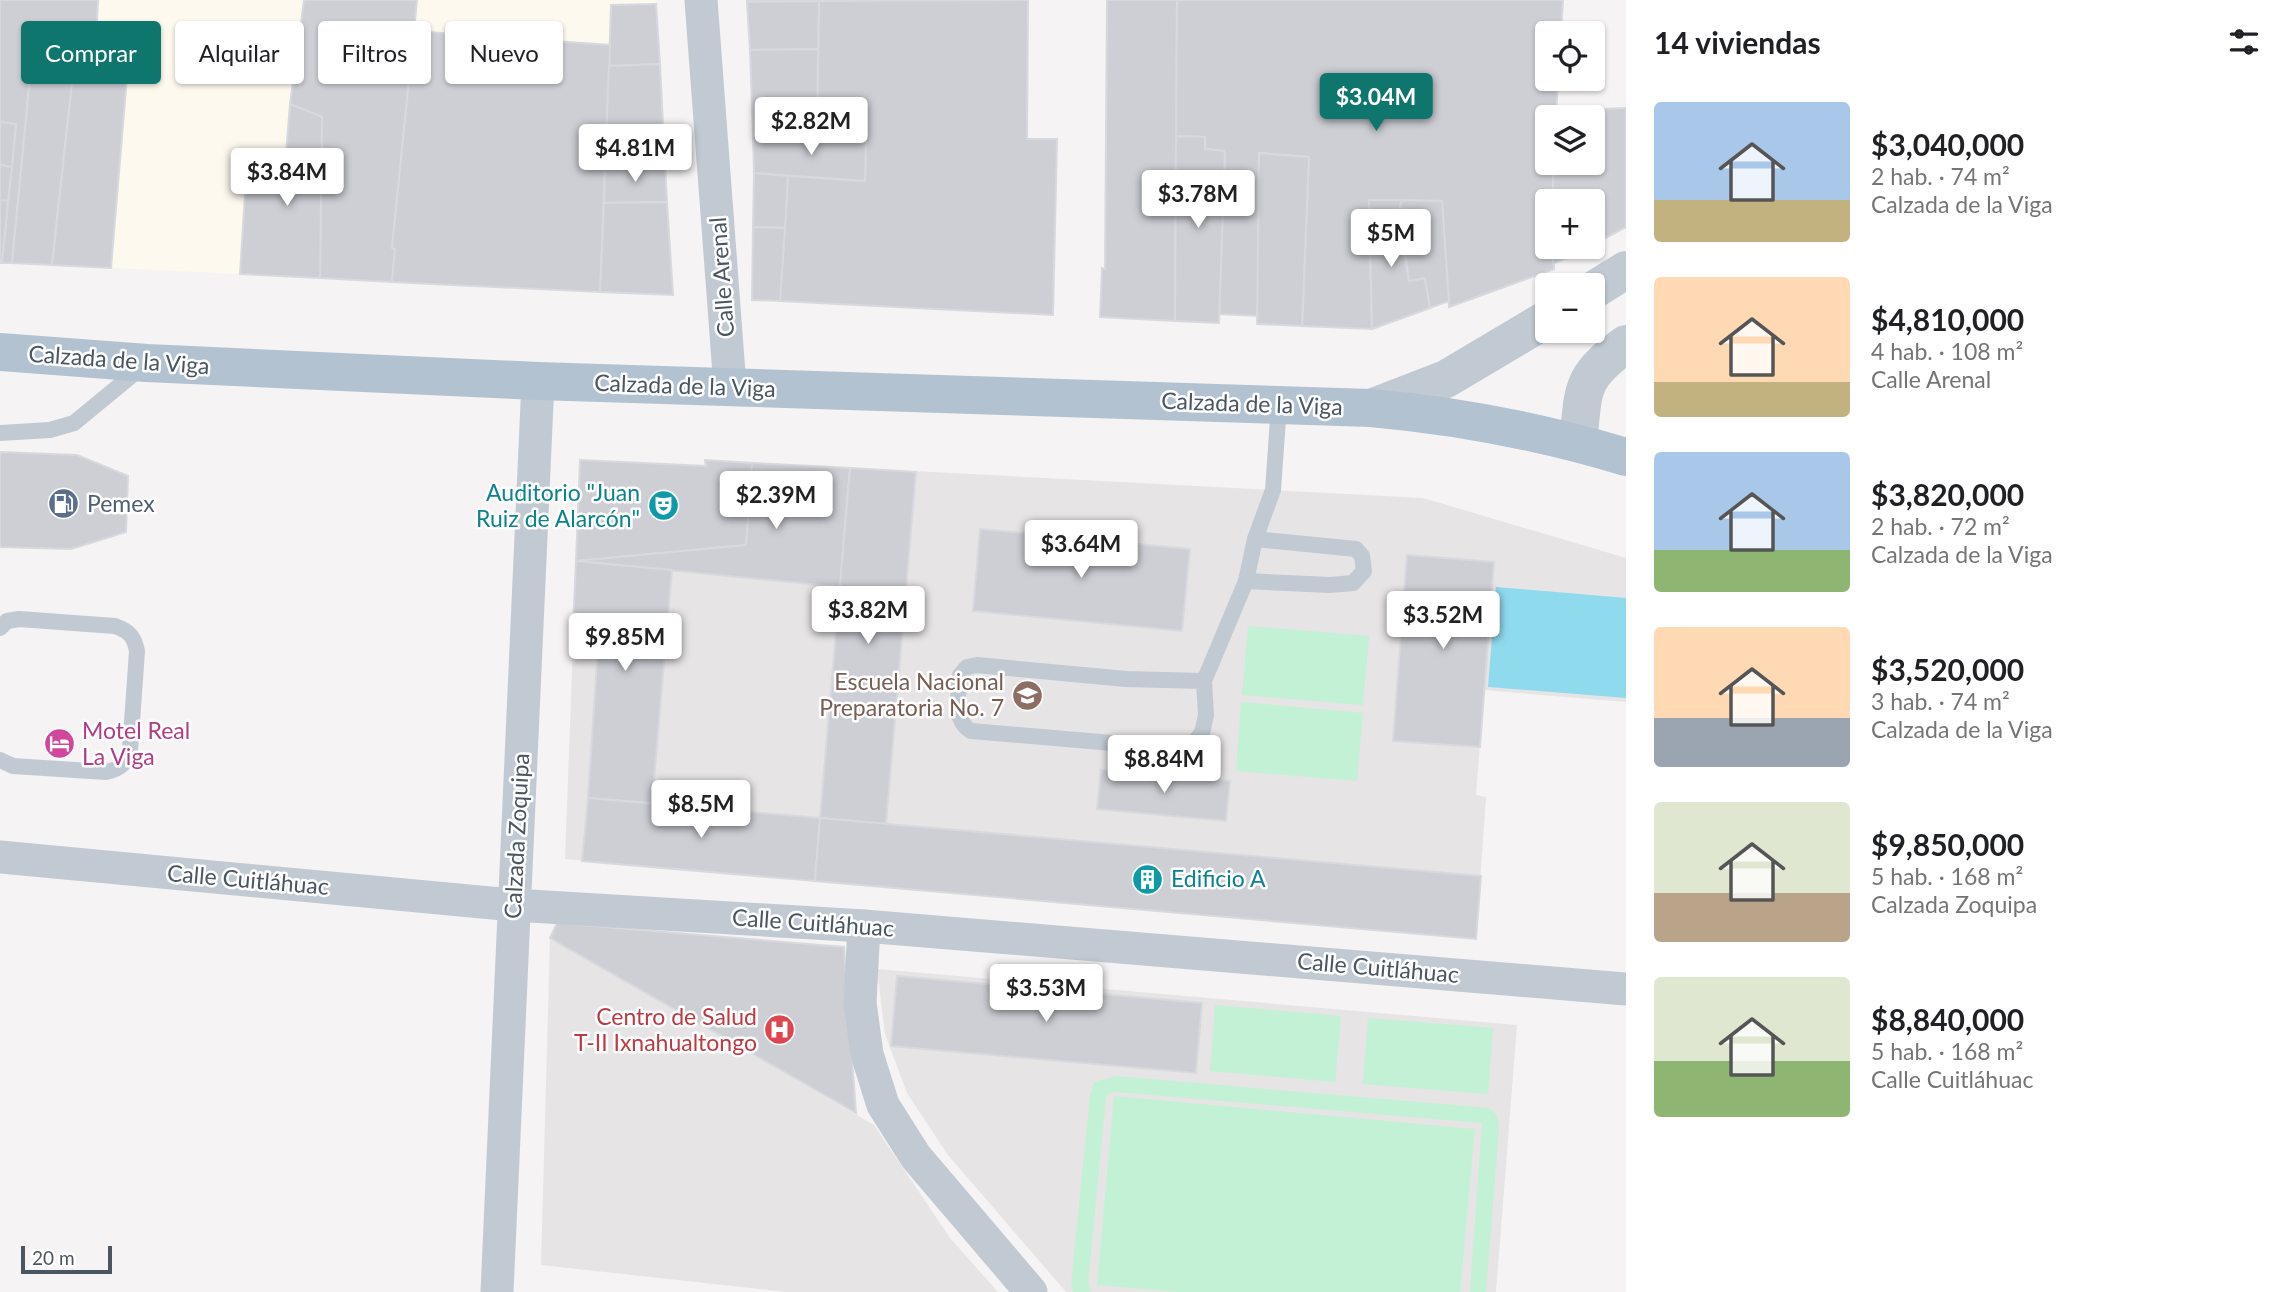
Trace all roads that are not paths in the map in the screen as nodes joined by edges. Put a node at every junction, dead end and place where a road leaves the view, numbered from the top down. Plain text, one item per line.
1 (701, 0) edge
2 (1626, 270) edge
3 (1605, 283) edge
4 (1535, 326) edge
5 (1626, 344) edge
6 (0, 352) edge
7 (147, 363) junction
8 (538, 381) junction
9 (730, 387) junction
10 (1279, 405) junction
11 (1371, 408) junction
12 (0, 433) edge
13 (1578, 443) junction
14 (1626, 457) edge
15 (1255, 539) junction
16 (1246, 582) junction
17 (0, 628) edge
18 (1204, 681) junction
19 (0, 760) edge
20 (0, 857) edge
21 (513, 905) junction
22 (864, 926) junction
23 (1626, 989) edge
24 (497, 1292) edge
25 (1031, 1292) edge

1 - 9 street, Calle Arenal
2 - 3 street
4 - 11 street, Calzada de la Viga
5 - 13 street
6 - 7 main road, Calzada de la Viga
7 - 8 main road, Calzada de la Viga
7 - 12 lane
8 - 9 main road, Calzada de la Viga
8 - 21 street, Calzada Zoquipa
9 - 10 main road, Calzada de la Viga
10 - 11 main road, Calzada de la Viga
10 - 15 lane
11 - 13 main road, Calzada de la Viga
13 - 14 main road, Calzada de la Viga
15 - 16 lane
15 - 16 lane
16 - 18 lane
17 - 19 lane
18 - 18 lane
20 - 21 street, Calle Cuitláhuac
21 - 22 street, Calle Cuitláhuac
21 - 24 street, Calzada Zoquipa
22 - 23 street, Calle Cuitláhuac
22 - 25 street

